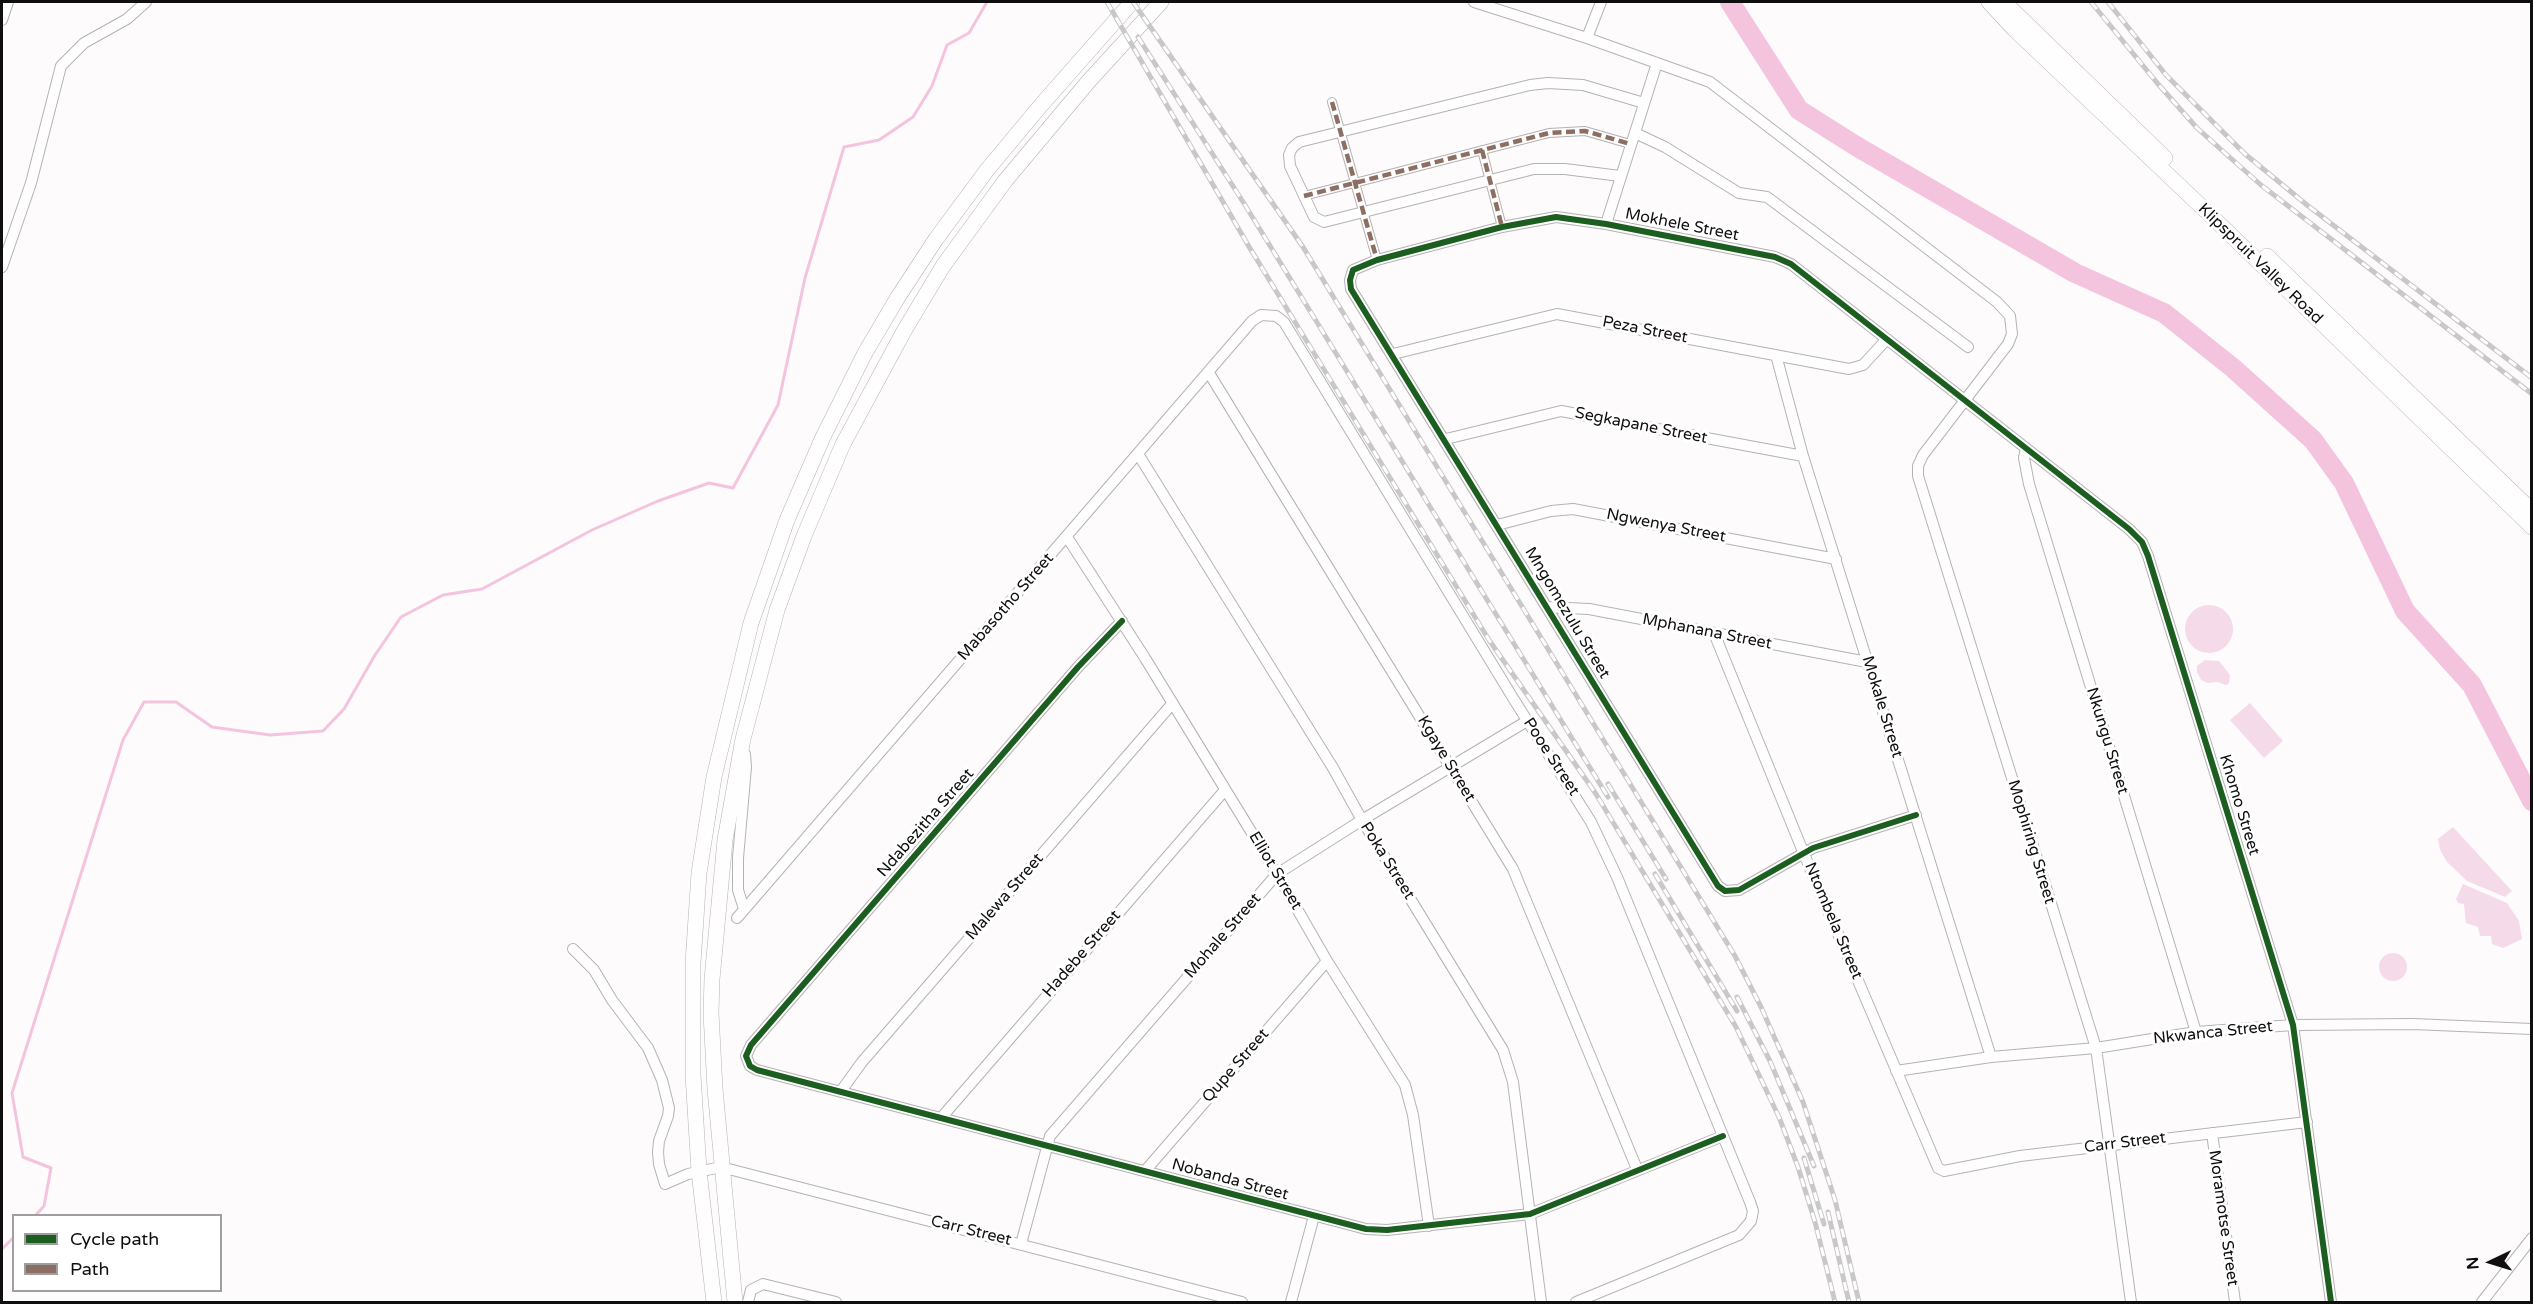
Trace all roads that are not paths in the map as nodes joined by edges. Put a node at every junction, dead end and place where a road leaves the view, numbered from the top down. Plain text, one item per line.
1 (8, 2) edge
2 (146, 2) edge
3 (1132, 2) edge
4 (1161, 2) edge
5 (1474, 2) edge
6 (1601, 2) edge
7 (1989, 2) edge
8 (2004, 2) edge
9 (2, 20) edge
10 (1587, 38) junction
11 (1657, 63) junction
12 (1332, 102) dead end
13 (1644, 103) junction
14 (1341, 133) junction
15 (1632, 139) junction
16 (1482, 150) junction
17 (1620, 176) junction
18 (1490, 180) junction
19 (1355, 183) junction
20 (1304, 196) junction
21 (1364, 213) junction
22 (1606, 224) junction
23 (1502, 227) junction
24 (1377, 260) junction
25 (2, 267) edge
26 (1353, 270) joint
27 (1281, 319) joint
28 (1887, 339) junction
29 (1968, 347) dead end
30 (1393, 354) junction
31 (1776, 355) junction
32 (1209, 373) junction
33 (1965, 401) junction
34 (1446, 439) junction
35 (2026, 448) junction
36 (1138, 454) junction
37 (1803, 456) junction
38 (2532, 511) edge
39 (1497, 525) junction
40 (2532, 527) edge
41 (1067, 537) junction
42 (1836, 559) junction
43 (1547, 607) junction
44 (1122, 621) junction
45 (1714, 633) junction
46 (1867, 662) junction
47 (1172, 704) junction
48 (1527, 721) junction
49 (743, 739) junction
50 (1452, 768) junction
51 (1225, 790) junction
52 (1916, 815) junction
53 (1362, 820) junction
54 (1804, 854) junction
55 (1277, 874) junction
56 (573, 949) dead end
57 (1327, 961) junction
58 (2293, 1025) junction
59 (2532, 1029) edge
60 (2196, 1032) junction
61 (751, 1045) joint
62 (2096, 1048) junction
63 (1991, 1057) junction
64 (1896, 1071) junction
65 (841, 1091) junction
66 (941, 1118) junction
67 (2307, 1122) junction
68 (2212, 1133) junction
69 (1723, 1136) junction
70 (2110, 1145) junction
71 (1047, 1146) junction
72 (721, 1167) junction
73 (1637, 1169) junction
74 (699, 1171) junction
75 (1145, 1171) junction
76 (1944, 1171) joint
77 (1530, 1214) junction
78 (1314, 1216) junction
79 (1429, 1226) junction
80 (2532, 1238) edge
81 (1021, 1244) junction
82 (714, 1302) edge
83 (735, 1302) edge
84 (748, 1302) edge
85 (836, 1302) edge
86 (1242, 1302) edge
87 (1291, 1302) edge
88 (1541, 1302) edge
89 (1576, 1302) edge
90 (2131, 1302) edge
91 (2235, 1302) edge
92 (2331, 1302) edge
93 (2482, 1302) edge

1 - 9 street
2 - 25 street
3 - 74 main road
4 - 49 main road
5 - 10 street, Mophiring Street
6 - 10 street
7 - 40 main road, Klipspruit Valley Road
8 - 38 main road, Klipspruit Valley Road
10 - 11 street, Mophiring Street
11 - 13 street
11 - 33 street, Mophiring Street
12 - 14 street
13 - 14 street
13 - 15 street
14 - 19 street
14 - 20 street
15 - 16 street
15 - 17 street
15 - 29 street
16 - 18 street
16 - 19 street
17 - 18 street
17 - 22 street
18 - 21 street
18 - 23 street
19 - 20 street
19 - 21 street
20 - 21 street
21 - 24 street
22 - 23 street, Mokhele Street
22 - 28 street, Mokhele Street
23 - 24 street, Mokhele Street
24 - 26 street, Mokhele Street
26 - 30 street, Mngomezulu Street
27 - 32 street, Mabasotho Street
27 - 48 street, Pooe Street
28 - 31 street, Peza Street
28 - 33 street, Mokhele Street
30 - 31 street, Peza Street
30 - 34 street, Mngomezulu Street
31 - 37 street, Mokale Street
32 - 36 street, Mabasotho Street
32 - 50 street, Kgaye Street
33 - 35 street, Khomo Street
33 - 62 street, Mophiring Street
34 - 37 street, Segkapane Street
34 - 39 street, Mngomezulu Street
35 - 58 street, Khomo Street
35 - 60 street, Nkungu Street
36 - 41 street, Mabasotho Street
36 - 53 street, Poka Street
37 - 42 street, Mokale Street
39 - 42 street, Ngwenya Street
39 - 43 street, Mngomezulu Street
41 - 44 street, Elliot Street
41 - 49 street, Mabasotho Street
42 - 46 street, Mokale Street
43 - 45 street, Mphanana Street
43 - 54 street, Mngomezulu Street
44 - 47 street, Elliot Street
44 - 61 street, Ndabezitha Street
45 - 46 street, Mphanana Street
45 - 54 street, Ntombela Street
46 - 52 street, Mokale Street
47 - 51 street, Elliot Street
47 - 65 street, Malewa Street
48 - 50 street, Mohale Street
48 - 69 street, Pooe Street
49 - 72 main road
50 - 53 street, Mohale Street
50 - 73 street, Kgaye Street
51 - 55 street, Elliot Street
51 - 66 street, Hadebe Street
52 - 54 street
52 - 63 street, Mokale Street
53 - 55 street, Mohale Street
53 - 77 street, Poka Street
54 - 64 street, Ntombela Street
55 - 57 street, Elliot Street
55 - 71 street, Mohale Street
56 - 74 street, Carr Street
57 - 75 street, Qupe Street
57 - 79 street, Elliot Street
58 - 59 street, Nkwanca Street
58 - 60 street, Nkwanca Street
58 - 67 street, Khomo Street
60 - 62 street, Nkwanca Street
61 - 65 street, Nobanda Street
62 - 63 street, Nkwanca Street
62 - 70 street, Mophiring Street
63 - 64 street, Nkwanca Street
64 - 76 street, Ntombela Street
65 - 66 street, Nobanda Street
66 - 71 street, Nobanda Street
67 - 68 street, Carr Street
67 - 92 street, Khomo Street
68 - 70 street, Carr Street
68 - 91 street, Moramotse Street
69 - 73 street, Nobanda Street
69 - 89 street, Pooe Street
70 - 76 street, Carr Street
70 - 90 street, Mophiring Street
71 - 75 street, Nobanda Street
71 - 81 street, Mohale Street
72 - 74 street, Carr Street
72 - 81 street, Carr Street
72 - 83 main road
73 - 77 street, Nobanda Street
74 - 82 main road
75 - 78 street, Nobanda Street
77 - 79 street, Nobanda Street
77 - 88 street, Poka Street
78 - 79 street, Nobanda Street
78 - 87 street
80 - 93 street
81 - 86 street, Carr Street
84 - 85 street

